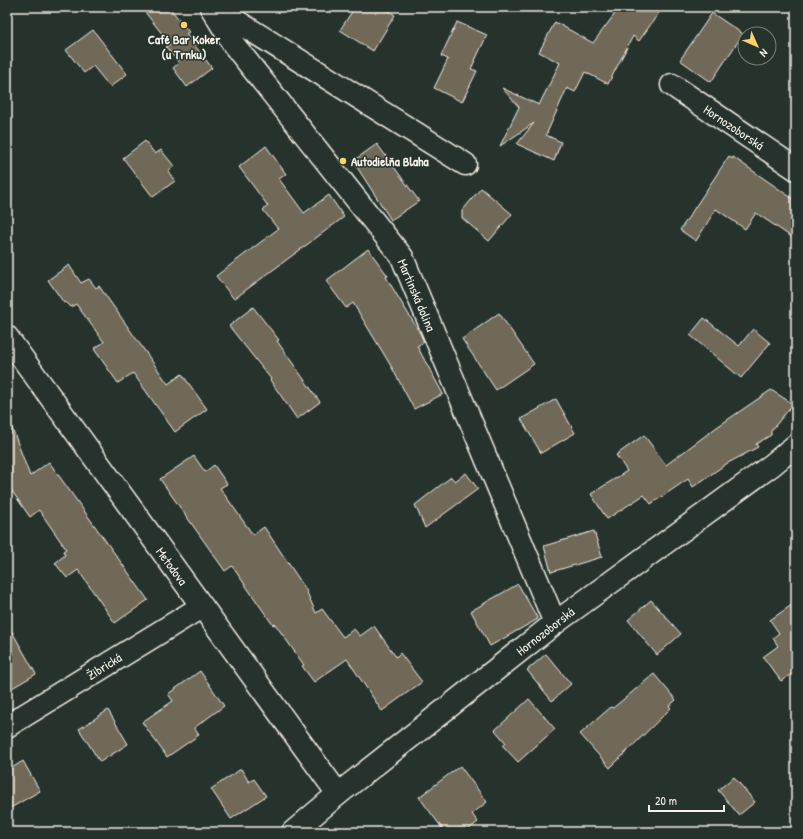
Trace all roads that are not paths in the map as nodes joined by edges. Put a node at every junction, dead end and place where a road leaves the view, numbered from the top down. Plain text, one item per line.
1 (213, 7) edge
2 (672, 85) dead end
3 (465, 164) dead end
4 (796, 169) edge
5 (7, 337) edge
6 (796, 445) edge
7 (201, 607) junction
8 (555, 623) junction
9 (7, 726) edge
10 (338, 794) junction
11 (300, 830) edge

1 - 3 street, Martinská dolina
1 - 8 street, Martinská dolina
2 - 4 street, Hornozoborská
5 - 7 street, Metodova
6 - 8 street, Hornozoborská
7 - 9 street, Žibrická
7 - 10 street, Metodova
8 - 10 street, Hornozoborská
10 - 11 street, Hornozoborská

